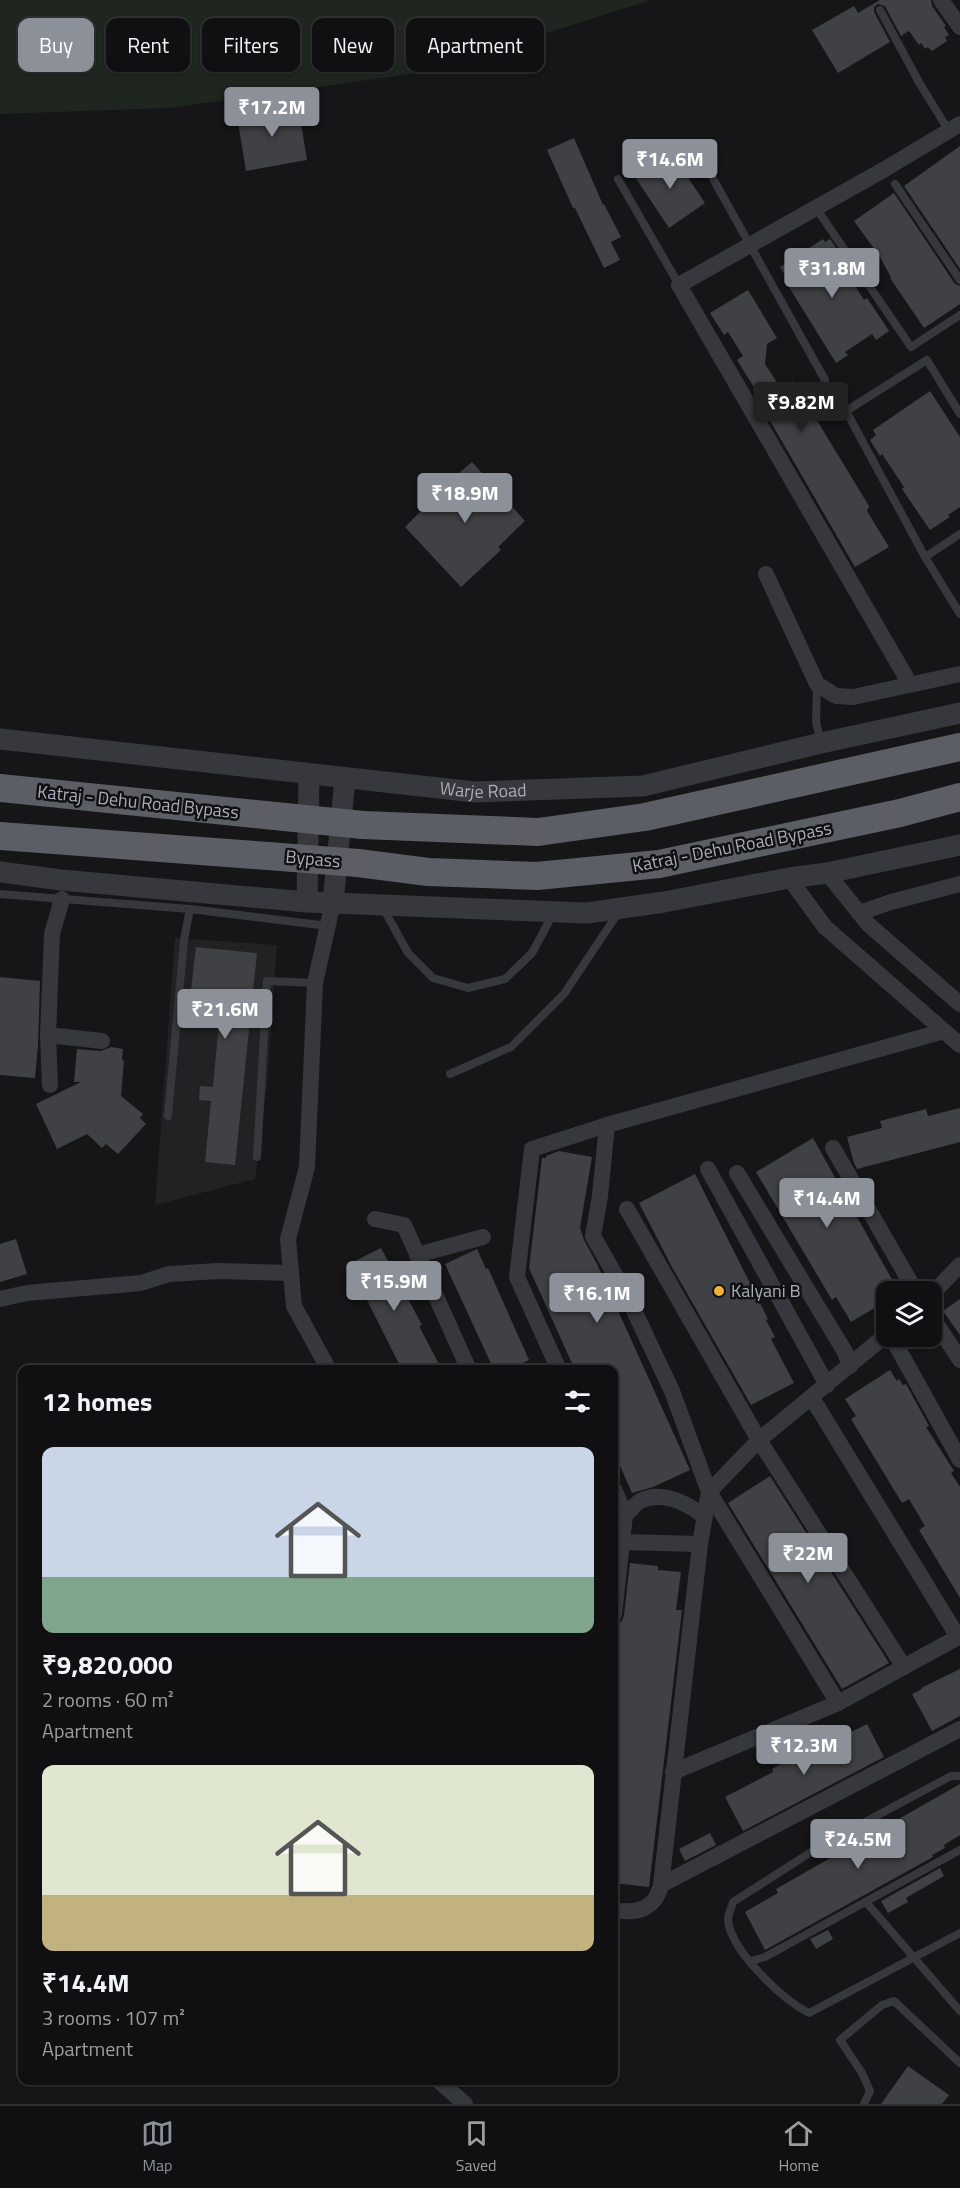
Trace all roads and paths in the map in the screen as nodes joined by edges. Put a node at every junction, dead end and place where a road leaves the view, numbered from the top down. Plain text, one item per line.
1 (941, 0) edge
2 (880, 10) dead end
3 (960, 27) edge
4 (954, 127) edge
5 (696, 148) dead end
6 (618, 179) dead end
7 (895, 184) dead end
8 (816, 208) junction
9 (749, 244) junction
10 (960, 280) edge
11 (679, 285) junction
12 (960, 315) edge
13 (825, 380) dead end
14 (960, 414) edge
15 (960, 534) edge
16 (925, 557) junction
17 (766, 574) dead end
18 (960, 614) edge
19 (960, 674) edge
20 (818, 684) junction
21 (910, 684) junction
22 (960, 713) edge
23 (0, 739) edge
24 (821, 743) junction
25 (960, 747) edge
26 (309, 775) junction
27 (345, 779) junction
28 (0, 788) edge
29 (960, 797) edge
30 (0, 836) edge
31 (960, 845) edge
32 (358, 863) joint
33 (0, 872) edge
34 (827, 873) junction
35 (789, 878) junction
36 (960, 884) edge
37 (0, 894) edge
38 (62, 899) junction
39 (307, 902) junction
40 (333, 902) junction
41 (380, 903) junction
42 (621, 908) junction
43 (190, 909) junction
44 (555, 912) junction
45 (859, 913) junction
46 (328, 926) junction
47 (315, 983) junction
48 (960, 1004) edge
49 (944, 1031) junction
50 (48, 1035) junction
51 (102, 1041) dead end
52 (960, 1045) edge
53 (450, 1074) dead end
54 (50, 1085) dead end
55 (168, 1116) dead end
56 (607, 1125) junction
57 (833, 1148) dead end
58 (257, 1157) dead end
59 (708, 1169) dead end
60 (737, 1173) dead end
61 (627, 1209) dead end
62 (375, 1219) dead end
63 (483, 1238) dead end
64 (417, 1255) junction
65 (960, 1265) edge
66 (290, 1273) junction
67 (910, 1281) edge
68 (942, 1284) edge
69 (0, 1299) edge
70 (942, 1332) edge
71 (876, 1344) edge
72 (897, 1347) edge
73 (960, 1360) edge
74 (326, 1365) edge
75 (467, 1365) edge
76 (557, 1365) edge
77 (850, 1366) junction
78 (827, 1385) junction
79 (812, 1398) junction
80 (759, 1440) junction
81 (960, 1460) edge
82 (709, 1492) junction
83 (618, 1498) edge
84 (625, 1515) junction
85 (705, 1516) junction
86 (622, 1542) junction
87 (700, 1544) junction
88 (618, 1578) edge
89 (959, 1637) edge
90 (904, 1667) junction
91 (838, 1704) junction
92 (960, 1730) edge
93 (673, 1772) junction
94 (960, 1776) edge
95 (960, 1850) edge
96 (661, 1885) junction
97 (866, 1902) junction
98 (618, 1911) edge
99 (960, 1933) edge
100 (914, 1958) junction
101 (751, 1961) junction
102 (960, 2011) edge
103 (960, 2063) edge
104 (444, 2085) edge
105 (465, 2104) edge
106 (864, 2104) edge

1 - 3 street
2 - 4 lane
4 - 8 street
5 - 9 lane
6 - 11 lane
7 - 10 lane
8 - 9 street
8 - 12 lane
9 - 11 street
9 - 13 lane
11 - 21 street
14 - 16 lane
15 - 16 lane
16 - 18 lane
17 - 20 street
19 - 21 street
20 - 21 street
20 - 24 lane
22 - 24 street, Warje Road
23 - 26 street, Warje Road
24 - 27 street, Warje Road
25 - 28 highway, Katraj - Dehu Road Bypass, bridge
26 - 27 street, Warje Road
26 - 39 street
27 - 40 street
29 - 32 highway, Katraj - Dehu Road Bypass
30 - 32 highway, Bypass, bridge
31 - 34 street
33 - 39 street
34 - 35 street
34 - 45 street
35 - 42 street
35 - 49 street
36 - 45 street
37 - 38 lane
38 - 43 lane
38 - 50 street
39 - 40 street
40 - 41 street
40 - 46 street
41 - 44 street
41 - 44 lane
42 - 44 street
42 - 53 lane
43 - 46 lane
43 - 55 lane
45 - 48 street
46 - 47 street
47 - 58 lane
47 - 66 street
49 - 52 street
49 - 56 street
50 - 51 street
50 - 54 street
56 - 76 street
56 - 82 street
57 - 67 street
59 - 78 street
60 - 77 street
61 - 80 street
62 - 64 street
63 - 64 street
64 - 75 street
65 - 68 street
66 - 69 street
66 - 74 street
70 - 73 street
71 - 77 street
72 - 81 street
77 - 78 street
78 - 79 street
79 - 80 street
79 - 89 street
80 - 82 street
80 - 90 street
82 - 85 street
82 - 91 street
83 - 84 street
84 - 85 street
84 - 86 street
85 - 87 street
86 - 87 street
86 - 88 street
87 - 93 street
89 - 90 street
90 - 91 street
91 - 93 street
92 - 96 street
93 - 96 street
94 - 101 lane
95 - 97 lane
96 - 98 street
97 - 100 lane
97 - 101 lane
99 - 100 lane
100 - 101 lane
100 - 102 lane
103 - 106 lane
104 - 105 street

